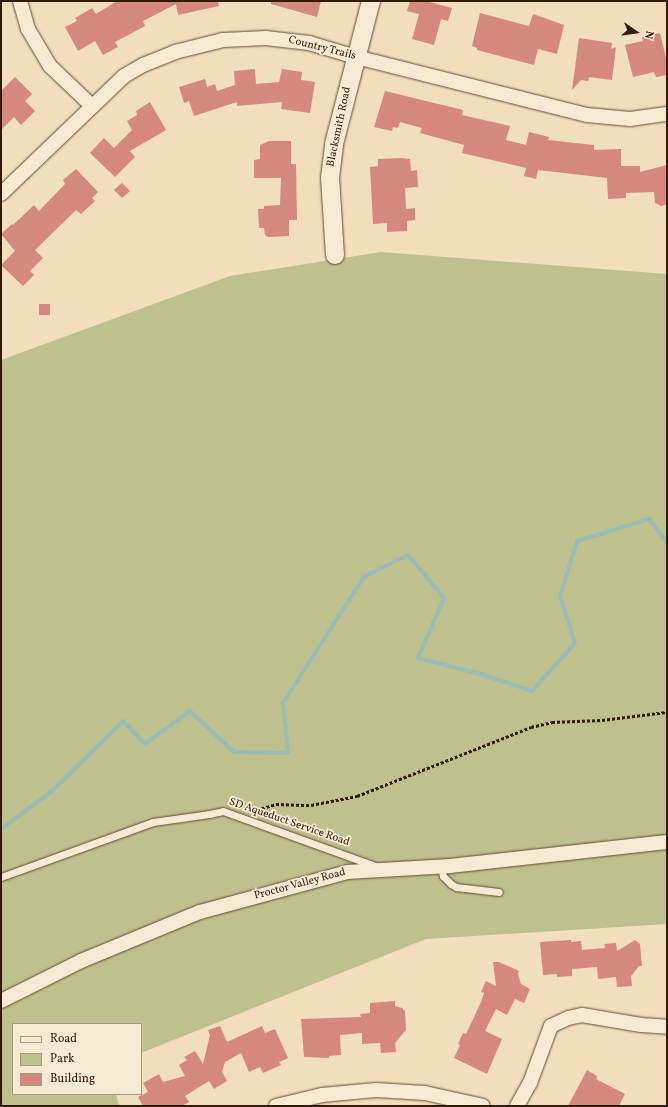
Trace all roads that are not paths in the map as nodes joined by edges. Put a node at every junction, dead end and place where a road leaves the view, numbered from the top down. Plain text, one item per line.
1 (20, 1) edge
2 (370, 1) edge
3 (356, 57) junction
4 (92, 106) junction
5 (667, 114) edge
6 (1, 194) edge
7 (335, 256) dead end
8 (667, 842) edge
9 (441, 866) junction
10 (386, 869) junction
11 (1, 877) edge
12 (499, 892) dead end
13 (1, 1002) edge
14 (667, 1027) edge
15 (276, 1106) edge
16 (482, 1106) edge
17 (517, 1106) edge

1 - 4 street
2 - 3 street, Blacksmith Road
3 - 4 street, Country Trails
3 - 5 street, Country Trails
3 - 7 street, Blacksmith Road
4 - 6 street, Country Trails
8 - 9 street, Proctor Valley Road
9 - 10 street, Proctor Valley Road
9 - 12 lane
10 - 11 lane, SD Aqueduct Service Road
10 - 13 street, Proctor Valley Road
14 - 17 street
15 - 16 street

